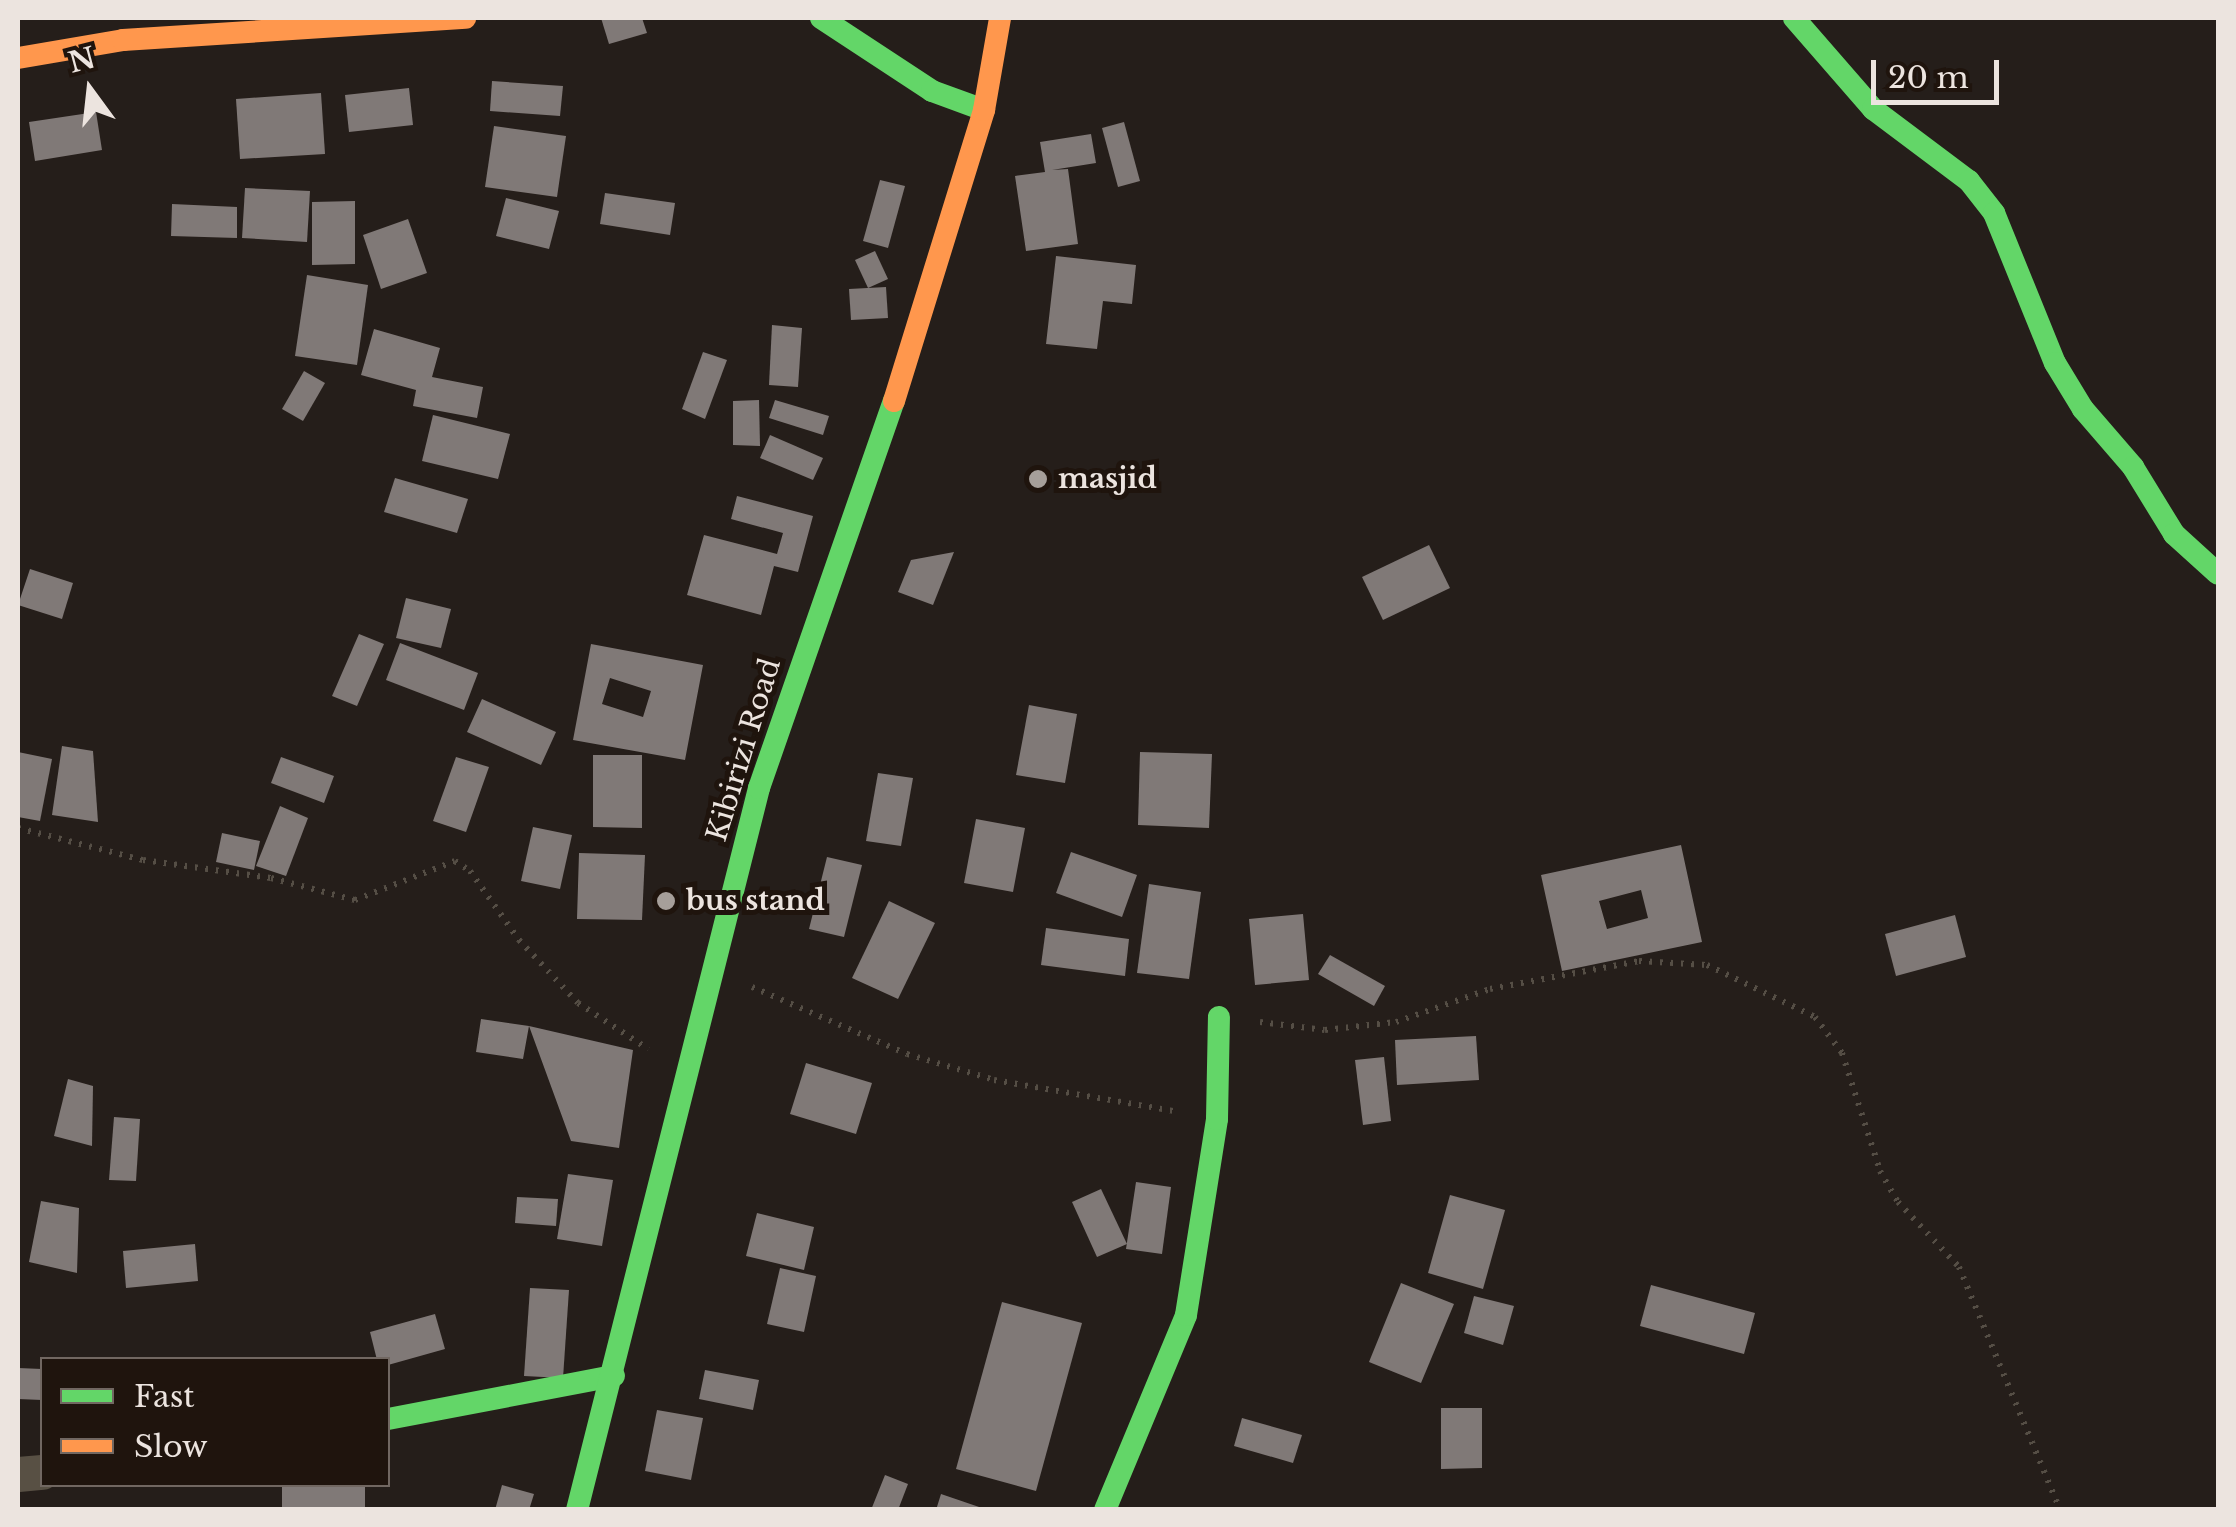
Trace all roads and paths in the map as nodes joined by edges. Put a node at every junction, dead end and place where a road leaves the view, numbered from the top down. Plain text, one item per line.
1 (466, 18) edge
2 (821, 18) edge
3 (1000, 18) edge
4 (1794, 18) edge
5 (18, 58) edge
6 (984, 110) junction
7 (2218, 574) edge
8 (18, 828) edge
9 (714, 971) junction
10 (1218, 1017) joint
11 (689, 1074) junction
12 (1217, 1119) junction
13 (614, 1376) junction
14 (390, 1419) edge
15 (577, 1510) edge
16 (1105, 1510) edge
17 (2060, 1510) edge

1 - 5 street
2 - 6 street
3 - 6 street, Kibirizi Road
4 - 7 street
6 - 9 street, Kibirizi Road
8 - 11 path
9 - 11 street, Kibirizi Road
9 - 12 path
10 - 12 street
10 - 17 path
11 - 13 street, Kibirizi Road
12 - 16 street
13 - 14 street
13 - 15 street, Kibirizi Road

